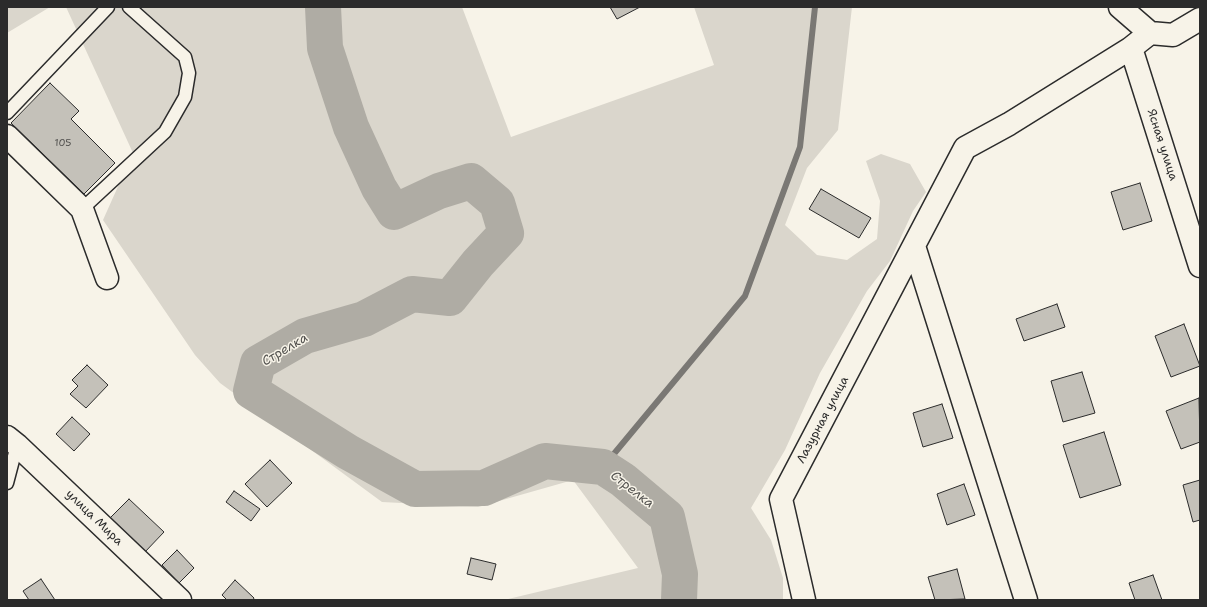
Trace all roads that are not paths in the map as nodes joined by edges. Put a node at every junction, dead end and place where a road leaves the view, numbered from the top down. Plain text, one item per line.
1 (108, 7) edge
2 (129, 7) edge
3 (1120, 7) edge
4 (1200, 19) edge
5 (1150, 33) junction
6 (1131, 48) junction
7 (7, 113) edge
8 (7, 136) edge
9 (82, 209) junction
10 (913, 248) junction
11 (1200, 266) edge
12 (107, 278) dead end
13 (12, 441) edge
14 (7, 483) edge
15 (180, 600) edge
16 (804, 600) edge
17 (1026, 600) edge

1 - 7 lane
2 - 9 lane
3 - 5 street
4 - 5 street
5 - 6 street
6 - 10 street, Лазурная улица
6 - 11 street, Ясная улица
8 - 9 street
9 - 12 street
10 - 16 street, Лазурная улица
10 - 17 street
13 - 14 lane
13 - 15 street, улица Мира

